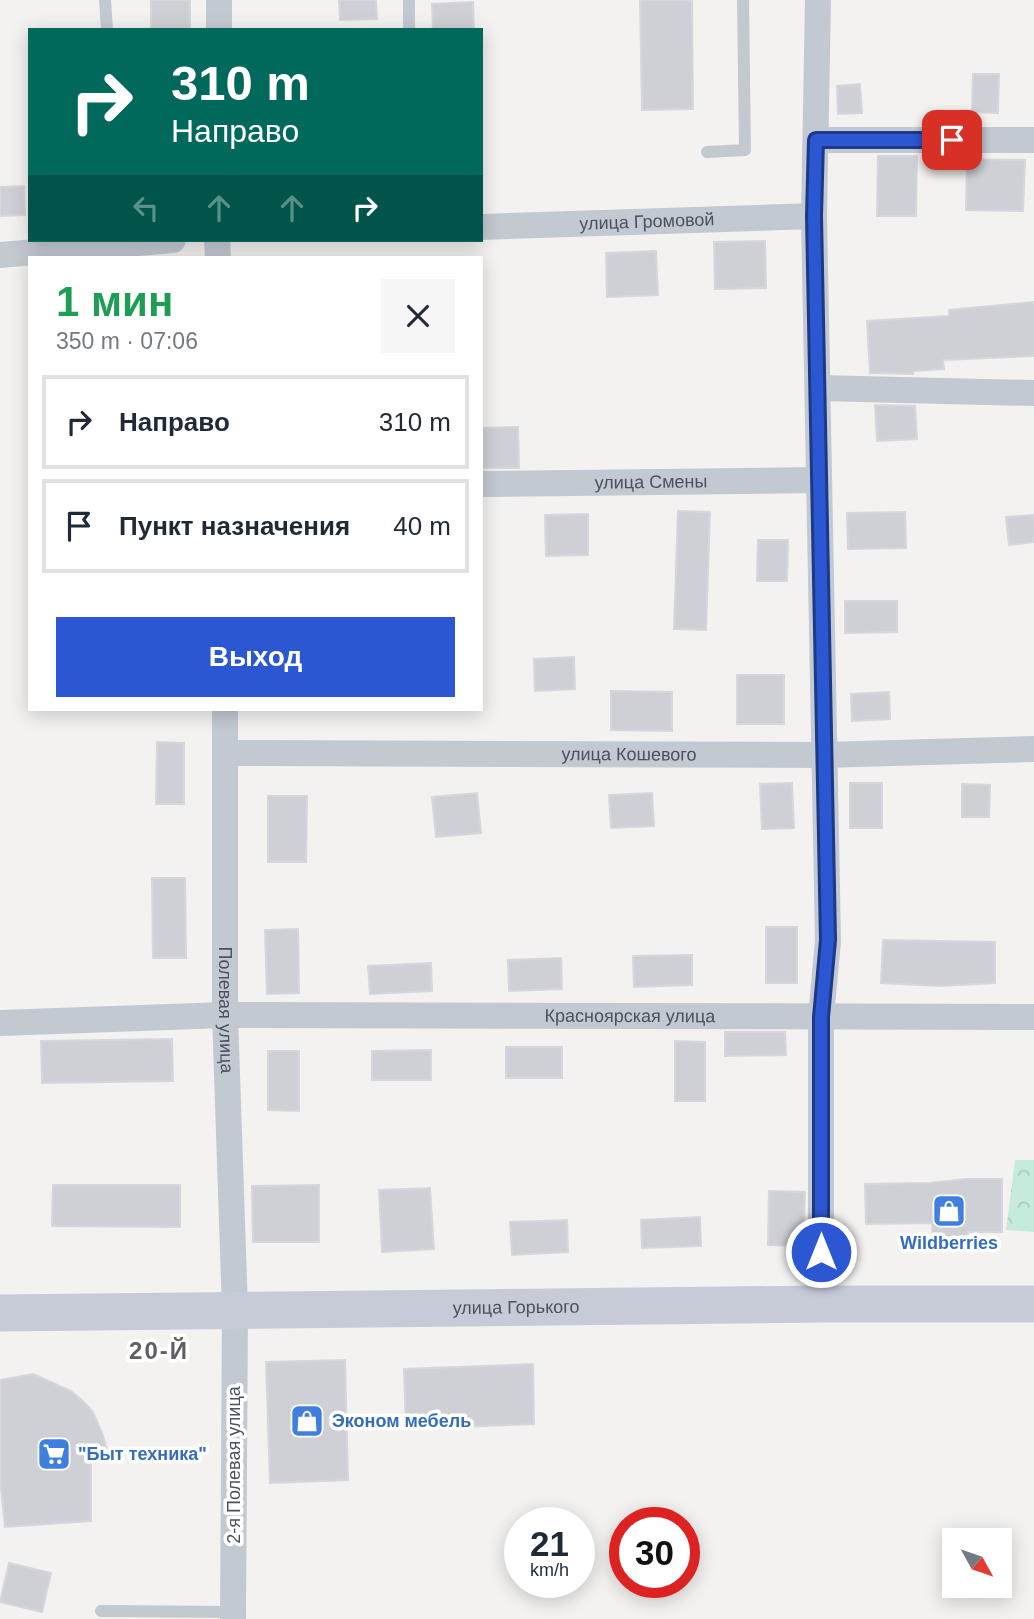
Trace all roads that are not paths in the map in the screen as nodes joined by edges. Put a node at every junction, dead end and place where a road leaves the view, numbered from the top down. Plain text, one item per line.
1 (105, 0) edge
2 (219, 0) edge
3 (409, 0) edge
4 (743, 0) edge
5 (818, 0) edge
6 (107, 28) edge
7 (219, 28) edge
8 (409, 28) edge
9 (816, 140) junction
10 (1034, 140) edge
11 (707, 152) dead end
12 (814, 216) junction
13 (483, 227) edge
14 (150, 242) edge
15 (0, 255) edge
16 (818, 388) junction
17 (1034, 393) edge
18 (818, 480) junction
19 (483, 484) edge
20 (225, 711) edge
21 (1034, 749) edge
22 (225, 753) junction
23 (824, 755) junction
24 (225, 1015) junction
25 (821, 1017) junction
26 (1034, 1017) edge
27 (0, 1023) edge
28 (821, 1304) junction
29 (1034, 1304) edge
30 (235, 1310) junction
31 (0, 1313) edge
32 (100, 1611) dead end
33 (234, 1615) edge

1 - 6 lane
2 - 7 street
3 - 8 lane
4 - 11 lane
5 - 9 street
9 - 10 street
9 - 12 street
12 - 13 street, улица Громовой
12 - 16 street
14 - 15 street
16 - 17 street
16 - 18 street
18 - 19 street, улица Смены
18 - 23 street
20 - 22 street, Полевая улица
21 - 23 street, улица Кошевого
22 - 23 street, улица Кошевого
22 - 24 street, Полевая улица
23 - 25 street
24 - 25 street, Красноярская улица
24 - 27 street, Красноярская улица
24 - 30 street, Полевая улица
25 - 26 street, Красноярская улица
25 - 28 street
28 - 29 street, улица Горького
28 - 30 street, улица Горького
30 - 31 street, улица Горького
30 - 33 street, 2-я Полевая улица
32 - 33 lane

